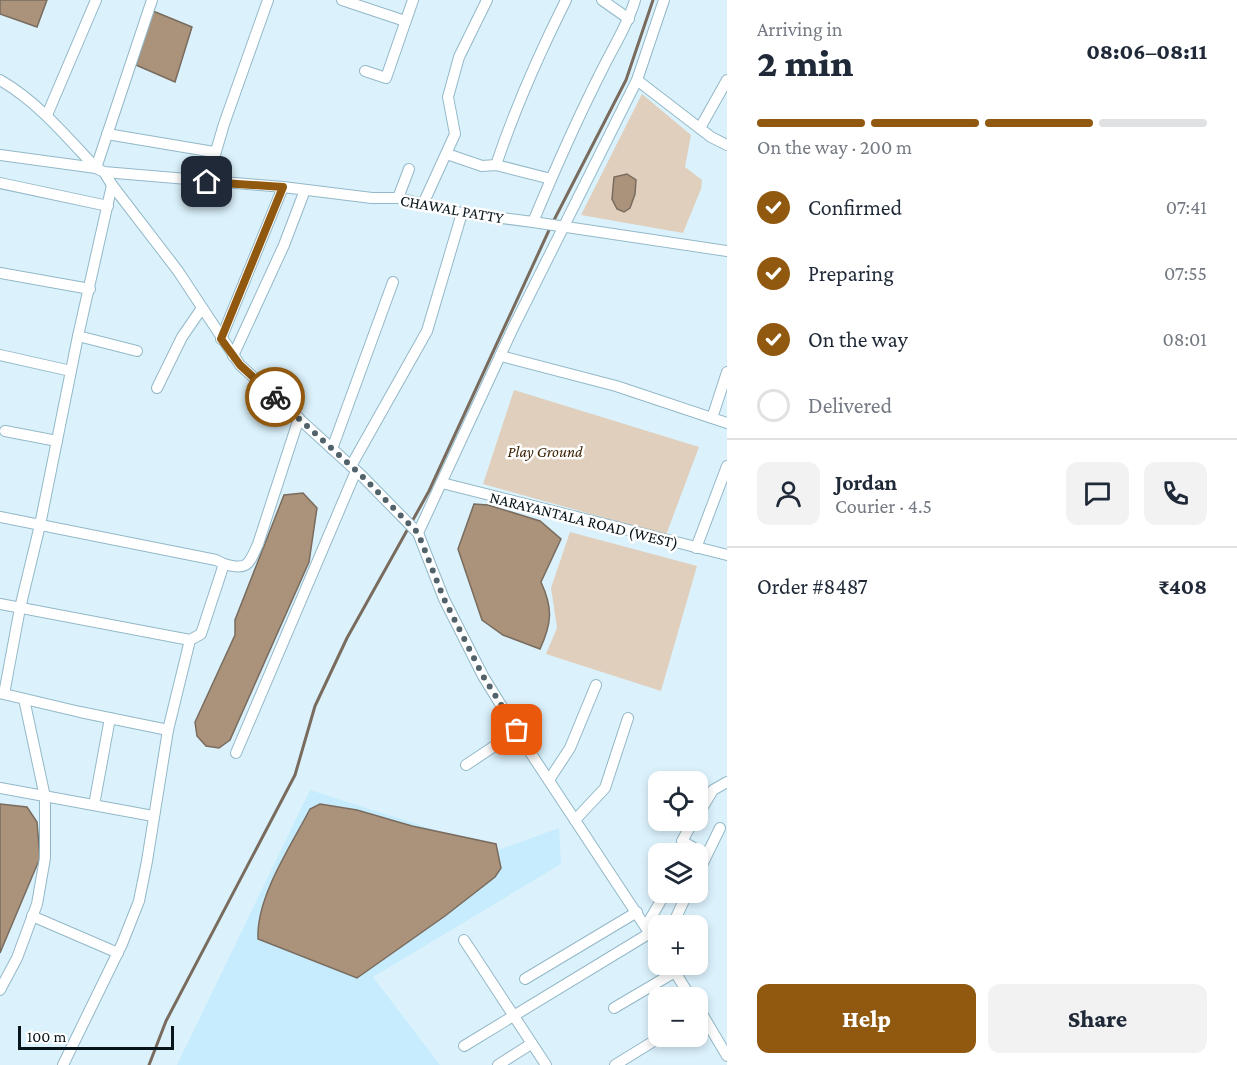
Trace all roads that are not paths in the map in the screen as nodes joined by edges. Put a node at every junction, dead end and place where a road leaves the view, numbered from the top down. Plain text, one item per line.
1 (96, 0) edge
2 (152, 0) edge
3 (268, 0) edge
4 (342, 0) edge
5 (413, 0) edge
6 (487, 0) edge
7 (566, 0) edge
8 (602, 0) edge
9 (635, 0) edge
10 (664, 0) edge
11 (629, 19) junction
12 (405, 21) junction
13 (365, 71) dead end
14 (0, 80) edge
15 (637, 80) junction
16 (727, 80) edge
17 (47, 115) junction
18 (700, 128) junction
19 (107, 134) junction
20 (727, 145) edge
21 (214, 152) junction
22 (447, 154) junction
23 (0, 155) edge
24 (496, 165) junction
25 (409, 169) dead end
26 (100, 170) junction
27 (551, 179) junction
28 (207, 182) junction
29 (0, 183) edge
30 (112, 185) junction
31 (283, 187) junction
32 (305, 190) junction
33 (398, 198) junction
34 (423, 204) junction
35 (108, 206) junction
36 (462, 213) junction
37 (537, 222) junction
38 (564, 226) junction
39 (727, 251) edge
40 (0, 273) edge
41 (393, 282) dead end
42 (90, 289) junction
43 (201, 308) junction
44 (78, 336) junction
45 (221, 339) junction
46 (137, 351) dead end
47 (0, 355) edge
48 (233, 356) junction
49 (501, 356) junction
50 (71, 371) junction
51 (727, 372) edge
52 (157, 388) dead end
53 (299, 418) junction
54 (712, 418) junction
55 (727, 423) edge
56 (5, 431) dead end
57 (57, 441) junction
58 (332, 449) junction
59 (727, 466) edge
60 (353, 469) junction
61 (442, 483) junction
62 (0, 517) edge
63 (40, 525) junction
64 (418, 533) junction
65 (696, 548) junction
66 (727, 555) edge
67 (224, 564) junction
68 (0, 604) edge
69 (20, 608) junction
70 (190, 640) junction
71 (596, 685) dead end
72 (2, 693) edge
73 (24, 699) junction
74 (110, 718) junction
75 (628, 718) dead end
76 (168, 729) junction
77 (517, 730) junction
78 (236, 753) dead end
79 (466, 765) dead end
80 (549, 780) junction
81 (727, 782) edge
82 (0, 788) edge
83 (45, 797) junction
84 (708, 798) edge
85 (94, 805) junction
86 (153, 816) junction
87 (575, 820) junction
88 (720, 828) dead end
89 (688, 831) edge
90 (685, 843) edge
91 (708, 853) edge
92 (637, 912) junction
93 (32, 916) junction
94 (648, 929) joint
95 (464, 940) dead end
96 (118, 953) junction
97 (663, 975) edge
98 (525, 979) dead end
99 (0, 990) edge
100 (614, 1008) dead end
101 (513, 1016) junction
102 (708, 1026) edge
103 (531, 1044) junction
104 (648, 1045) edge
105 (464, 1046) dead end
106 (727, 1056) edge
107 (63, 1065) edge
108 (498, 1065) edge
109 (546, 1065) edge
110 (615, 1065) edge

1 - 17 street
2 - 19 street
3 - 21 street
4 - 12 street
5 - 12 street
6 - 22 street
7 - 24 street
8 - 11 street
9 - 11 street
10 - 15 street
11 - 27 street
12 - 13 street
14 - 17 street
15 - 18 street
15 - 38 street
16 - 18 street
17 - 26 street
18 - 20 street
19 - 21 street
19 - 26 street
21 - 28 street
22 - 24 street
22 - 34 street
23 - 26 street, CHAWAL PATTY
24 - 27 street
25 - 33 street
26 - 28 street, CHAWAL PATTY
26 - 30 street
27 - 37 street
28 - 31 street, CHAWAL PATTY
29 - 35 street
30 - 35 street
30 - 43 street
31 - 32 street, CHAWAL PATTY
31 - 45 street
32 - 33 street, CHAWAL PATTY
32 - 48 street
33 - 34 street, CHAWAL PATTY
34 - 36 street, CHAWAL PATTY
35 - 42 street
36 - 37 street, CHAWAL PATTY
36 - 60 street
37 - 38 street, CHAWAL PATTY
38 - 39 street, CHAWAL PATTY
38 - 49 street
40 - 42 street
41 - 58 street
42 - 44 street
43 - 45 street
43 - 52 street
44 - 46 street
44 - 50 street
45 - 48 street
47 - 50 street
48 - 53 street
49 - 54 street
49 - 61 street
50 - 57 street
51 - 54 street
53 - 58 street
53 - 67 street
54 - 55 street
56 - 57 street
57 - 63 street
58 - 60 street
59 - 65 street
60 - 64 street
60 - 78 street
61 - 64 street
61 - 65 street, NARAYANTALA ROAD (WEST)
62 - 63 street
63 - 67 street
63 - 69 street
64 - 77 street
65 - 66 street, NARAYANTALA ROAD (WEST)
67 - 70 street
68 - 69 street
69 - 70 street
69 - 72 street
70 - 76 street
71 - 80 street
72 - 73 street
73 - 74 street
73 - 83 street
74 - 76 street
74 - 85 street
75 - 87 street
76 - 86 street
77 - 79 street
77 - 80 street
80 - 87 street
81 - 84 street
82 - 83 street
83 - 85 street
83 - 93 street
85 - 86 street
86 - 96 street
87 - 92 street
88 - 91 street
89 - 90 street
92 - 94 street
92 - 98 street
93 - 96 street
93 - 99 street
94 - 101 street
95 - 101 street
96 - 107 street
97 - 100 street
101 - 103 street
101 - 105 street
102 - 106 street
103 - 108 street
103 - 109 street
104 - 110 street

